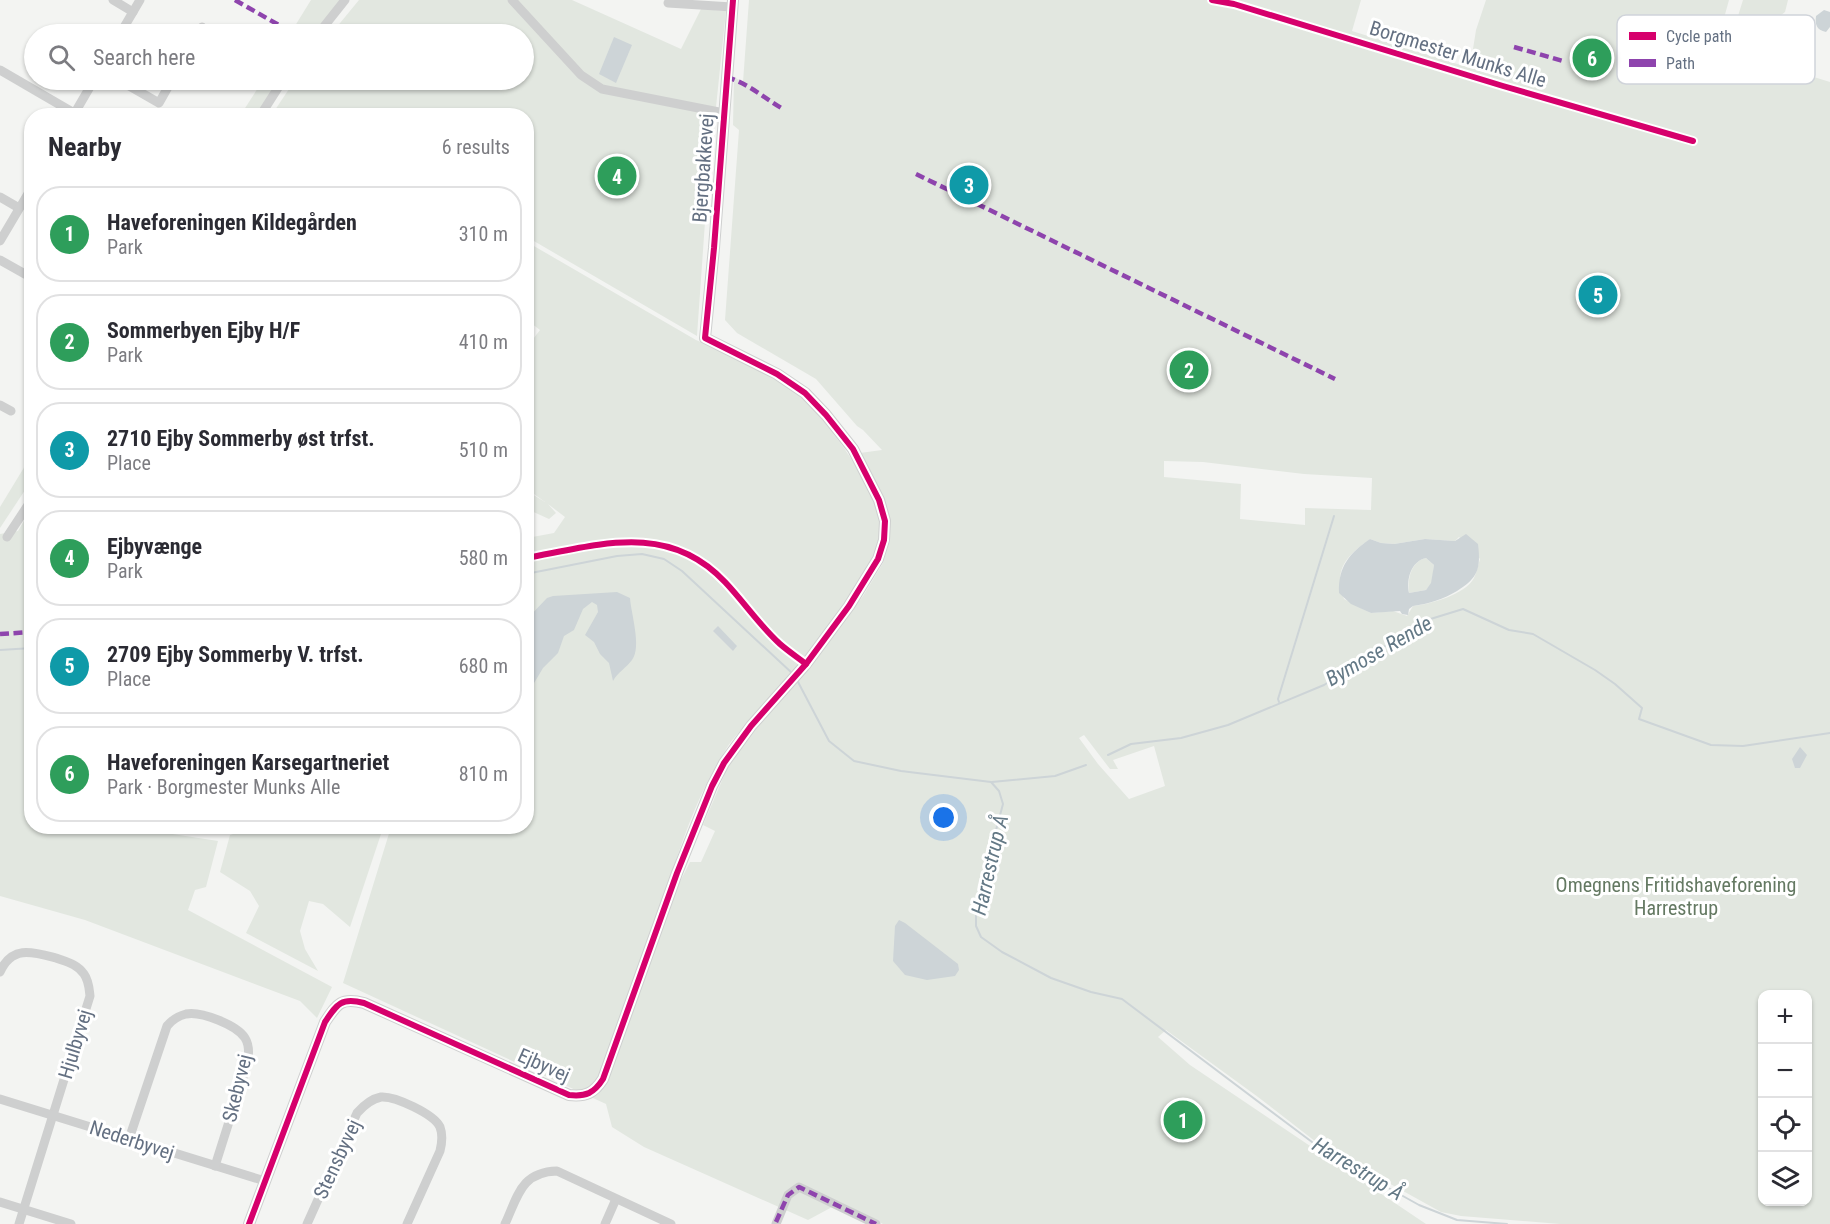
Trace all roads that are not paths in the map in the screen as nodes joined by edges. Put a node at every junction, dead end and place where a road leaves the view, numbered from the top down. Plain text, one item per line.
1 (113, 0) edge
2 (140, 0) edge
3 (345, 0) edge
4 (513, 0) edge
5 (1212, 0) edge
6 (668, 3) dead end
7 (732, 3) edge
8 (133, 12) junction
9 (126, 24) edge
10 (326, 24) edge
11 (0, 70) edge
12 (24, 84) edge
13 (34, 90) edge
14 (88, 90) edge
15 (136, 90) edge
16 (166, 90) edge
17 (277, 90) edge
18 (64, 108) edge
19 (78, 108) edge
20 (265, 108) edge
21 (724, 113) junction
22 (1694, 141) dead end
23 (0, 197) edge
24 (24, 200) edge
25 (19, 208) junction
26 (0, 241) edge
27 (0, 260) edge
28 (24, 274) edge
29 (705, 338) joint
30 (0, 405) edge
31 (11, 411) dead end
32 (24, 511) edge
33 (7, 537) dead end
34 (0, 972) edge
35 (0, 1099) edge
36 (53, 1115) junction
37 (129, 1139) junction
38 (215, 1166) junction
39 (265, 1181) junction
40 (616, 1198) junction
41 (0, 1202) edge
42 (24, 1209) junction
43 (19, 1224) edge
44 (71, 1224) edge
45 (249, 1224) edge
46 (307, 1224) edge
47 (407, 1224) edge
48 (505, 1224) edge
49 (605, 1224) edge
50 (671, 1224) edge
51 (776, 1224) edge
52 (876, 1224) edge

1 - 8 street
2 - 8 street
3 - 10 street
4 - 21 street
5 - 22 street, Borgmester Munks Alle
6 - 7 street, Bjergbakkevej
7 - 21 street, Bjergbakkevej
8 - 9 street
11 - 12 street
13 - 18 street
14 - 19 street
15 - 16 street
17 - 20 street
21 - 29 street, Bjergbakkevej
23 - 25 street
24 - 25 street
25 - 26 street
27 - 28 street
29 - 39 street, Ejbyvej
30 - 31 street
32 - 33 street
34 - 36 street, Hjulbyvej
35 - 36 street, Nederbyvej
36 - 37 street, Nederbyvej
36 - 42 street, Hjulbyvej
37 - 38 street, Nederbyvej
37 - 38 street, Skebyvej
38 - 39 street, Nederbyvej
39 - 45 street, Ejbyvej
40 - 48 street
40 - 49 street
40 - 50 street
41 - 42 street
42 - 43 street, Hjulbyvej
42 - 44 street
46 - 47 street, Stensbyvej
51 - 52 street

